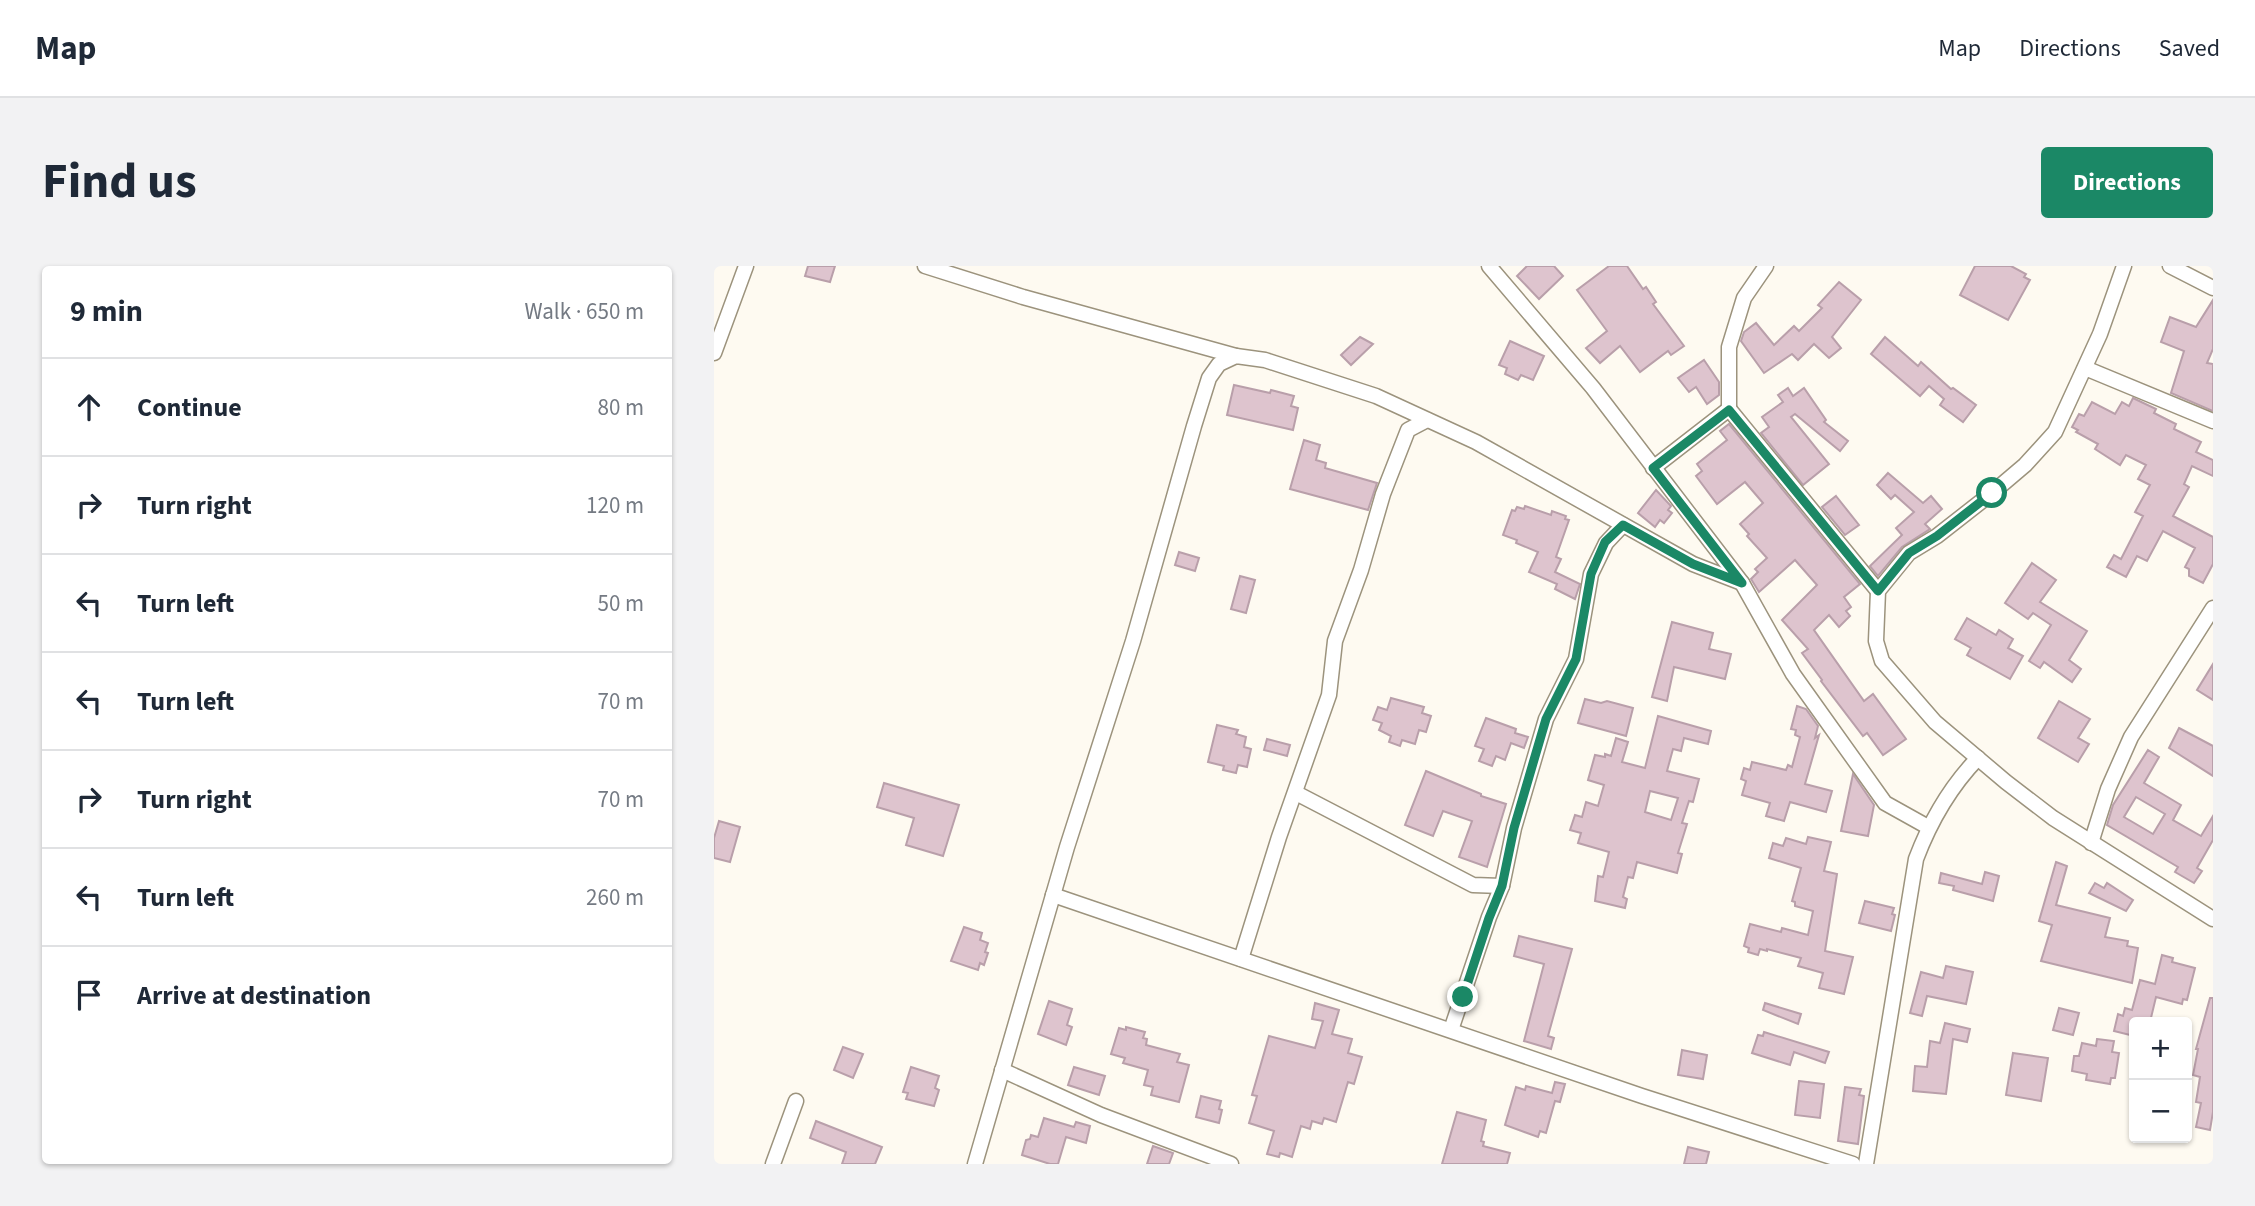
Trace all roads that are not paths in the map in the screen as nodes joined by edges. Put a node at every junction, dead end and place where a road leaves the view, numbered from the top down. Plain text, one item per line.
1 (746, 266) edge
2 (925, 266) edge
3 (1489, 266) edge
4 (1766, 266) edge
5 (2124, 266) edge
6 (2170, 266) edge
7 (2213, 288) edge
8 (714, 353) edge
9 (1236, 356) junction
10 (2085, 368) junction
11 (1729, 410) junction
12 (1427, 420) junction
13 (2213, 421) edge
14 (1653, 468) junction
15 (1623, 525) junction
16 (1742, 583) junction
17 (1878, 591) junction
18 (2213, 608) edge
19 (1978, 758) junction
20 (1296, 793) junction
21 (1928, 827) junction
22 (2091, 843) junction
23 (1502, 886) junction
24 (1053, 895) junction
25 (2213, 919) edge
26 (1241, 959) junction
27 (1451, 1030) junction
28 (1002, 1070) junction
29 (796, 1101) dead end
30 (1192, 1158) edge
31 (773, 1164) edge
32 (975, 1164) edge
33 (1231, 1164) edge
34 (1853, 1164) edge
35 (1866, 1164) edge

1 - 8 street
2 - 9 street
3 - 14 street
4 - 11 street
5 - 10 street
6 - 7 street
9 - 12 street
9 - 24 street
10 - 13 street
10 - 17 street
11 - 14 street
11 - 17 street
12 - 15 street
12 - 20 street
14 - 16 street
15 - 16 street
15 - 23 street
16 - 21 street
17 - 19 street
18 - 22 street
19 - 21 street
19 - 22 street
20 - 23 street
20 - 26 street
21 - 35 street
22 - 25 street
23 - 27 street
24 - 26 street
24 - 28 street
26 - 27 street
27 - 34 street
28 - 30 street
28 - 32 street
29 - 31 street
30 - 33 street

